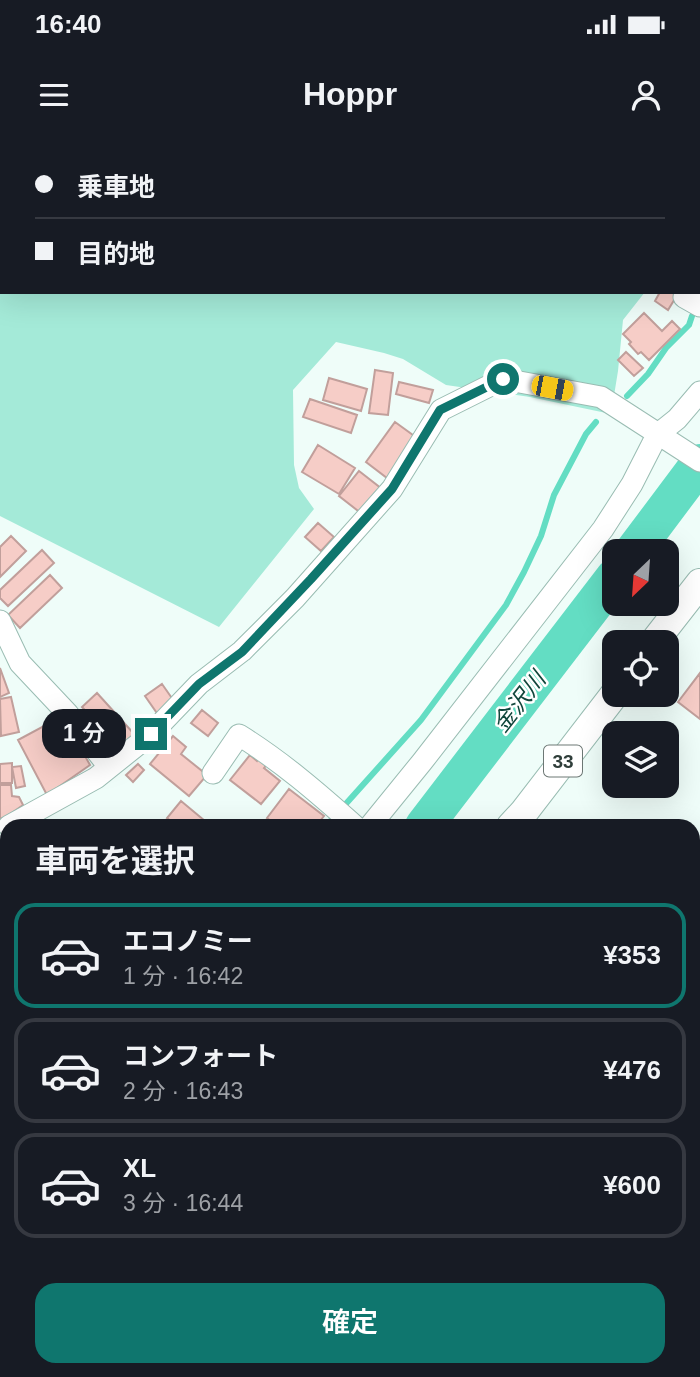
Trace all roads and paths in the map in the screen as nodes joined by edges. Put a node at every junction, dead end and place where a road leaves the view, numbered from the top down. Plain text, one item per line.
1 (700, 392) edge
2 (665, 438) junction
3 (700, 461) edge
4 (700, 583) edge
5 (0, 621) edge
6 (663, 630) edge
7 (605, 707) edge
8 (109, 768) junction
9 (213, 773) dead end
10 (22, 819) edge
11 (347, 819) edge
12 (376, 819) edge
13 (518, 819) edge

1 - 2 street
2 - 3 street
2 - 8 street
2 - 12 street
4 - 6 main road
5 - 8 street
7 - 13 main road, 33
8 - 10 street
9 - 11 street

